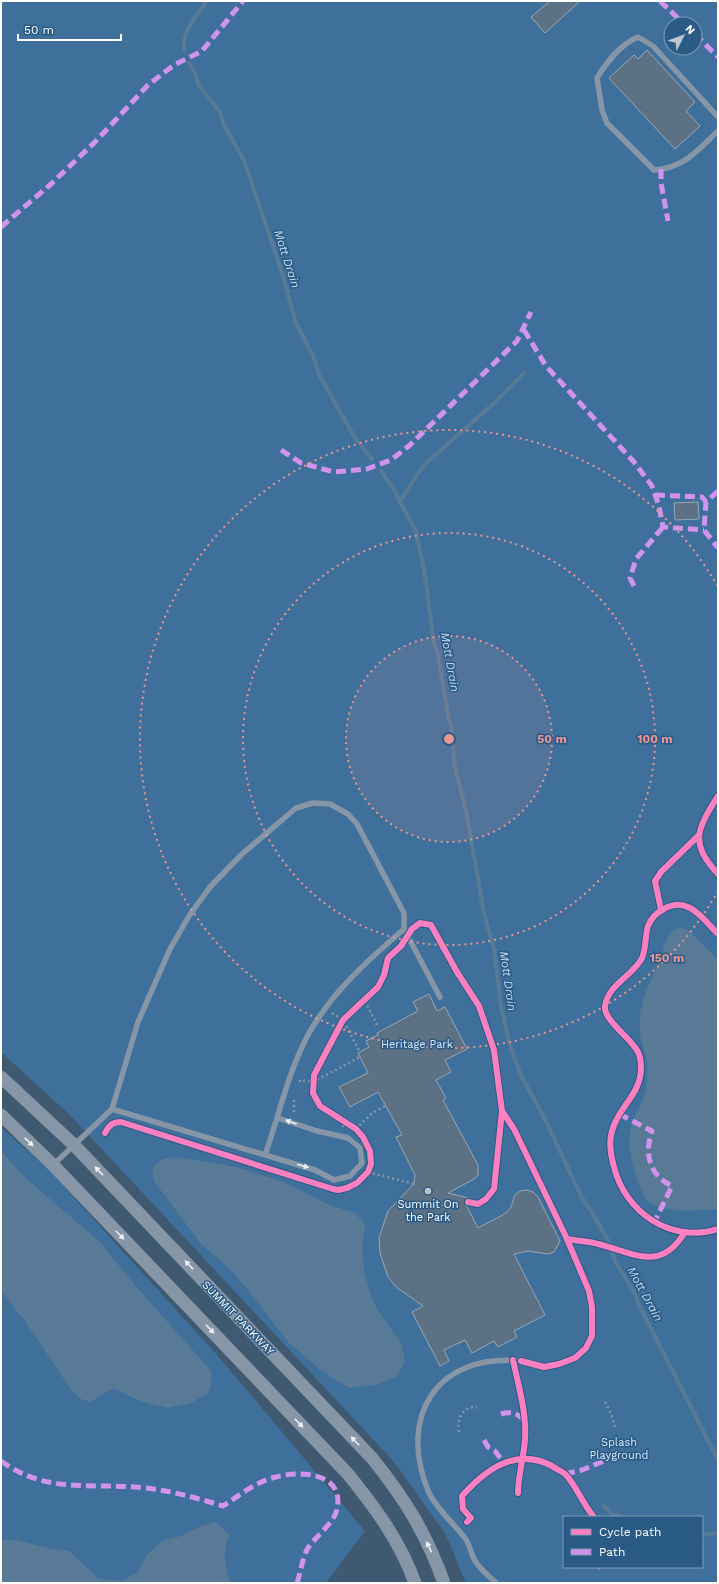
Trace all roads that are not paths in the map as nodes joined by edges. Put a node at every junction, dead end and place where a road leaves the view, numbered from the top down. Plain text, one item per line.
1 (718, 117) edge
2 (718, 131) edge
3 (404, 929) junction
4 (440, 997) dead end
5 (1, 1077) edge
6 (112, 1109) junction
7 (1, 1115) edge
8 (278, 1118) junction
9 (74, 1145) junction
10 (265, 1155) junction
11 (53, 1165) junction
12 (521, 1360) dead end
13 (415, 1583) edge
14 (444, 1583) edge
15 (496, 1583) edge

1 - 2 lane
3 - 4 lane
3 - 6 lane
3 - 8 lane
5 - 9 street, SUMMIT PARKWAY
6 - 9 lane
6 - 10 lane
7 -> 11 street
8 - 10 lane
10 -> 8 lane
9 - 11 lane
14 -> 9 street, SUMMIT PARKWAY
11 -> 13 street
12 - 15 lane

